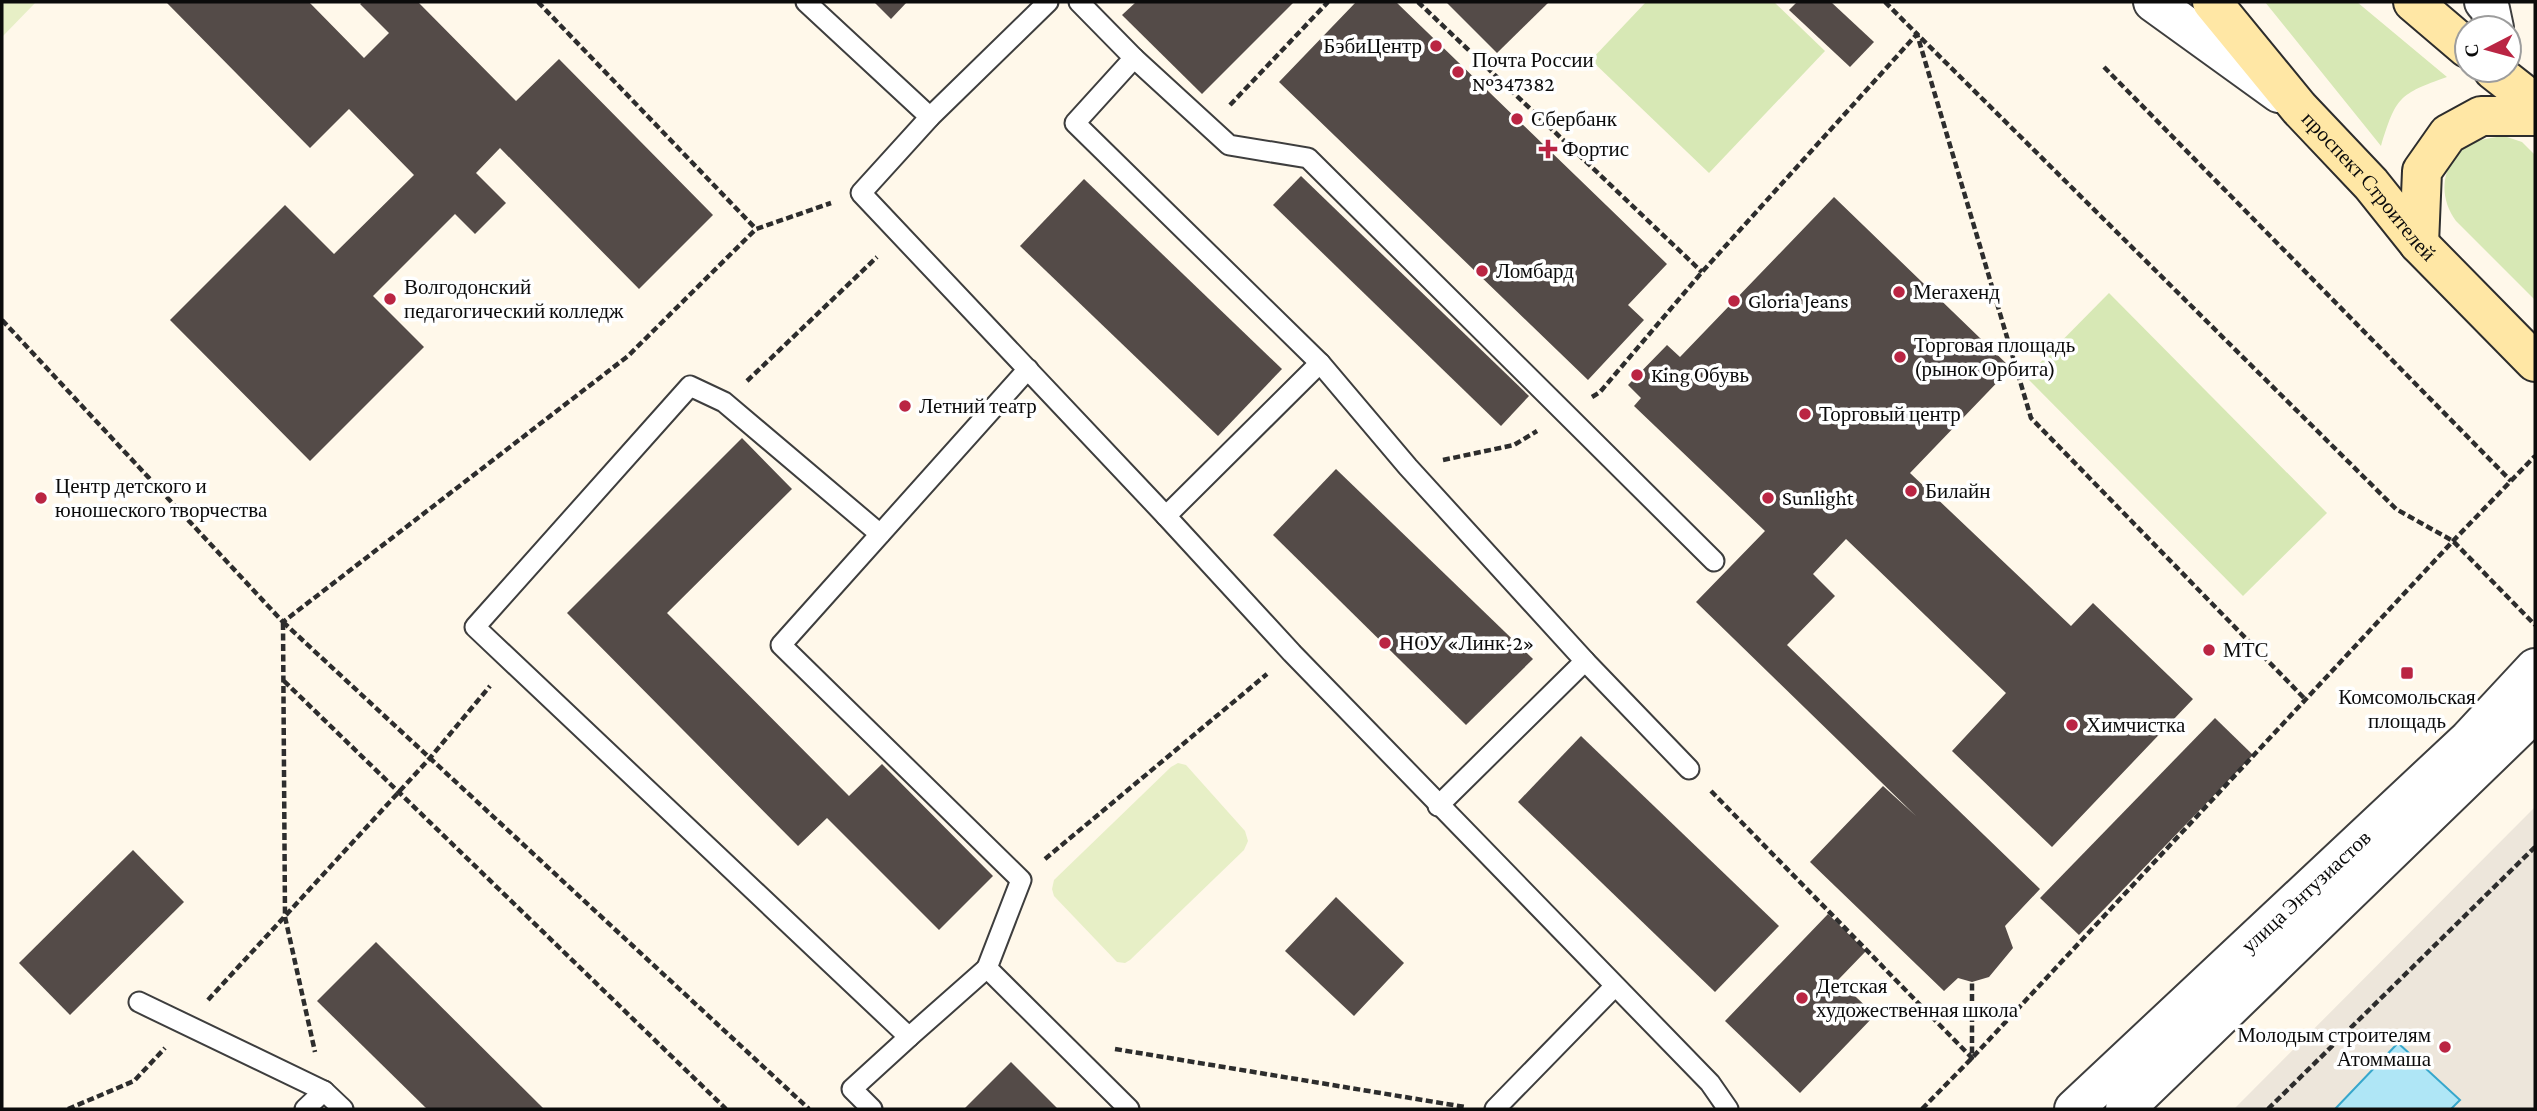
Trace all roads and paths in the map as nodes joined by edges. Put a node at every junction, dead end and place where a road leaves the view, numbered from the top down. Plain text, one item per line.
1 (538, 2) edge
2 (806, 2) edge
3 (1048, 2) edge
4 (1079, 2) edge
5 (1328, 2) edge
6 (1418, 2) edge
7 (1885, 2) edge
8 (2153, 2) edge
9 (2212, 2) edge
10 (2413, 2) edge
11 (1917, 34) junction
12 (2453, 36) edge
13 (1134, 58) junction
14 (2104, 67) dead end
15 (2512, 84) edge
16 (2535, 103) edge
17 (2299, 108) junction
18 (2535, 116) edge
19 (930, 117) junction
20 (1209, 127) junction
21 (861, 192) junction
22 (756, 229) junction
23 (901, 234) junction
24 (2419, 244) junction
25 (1702, 272) junction
26 (2, 320) edge
27 (2535, 362) edge
28 (1320, 363) junction
29 (1028, 369) junction
30 (724, 402) junction
31 (1565, 414) junction
32 (2535, 456) edge
33 (1408, 467) junction
34 (2511, 481) junction
35 (1166, 516) junction
36 (880, 534) junction
37 (2453, 541) junction
38 (1714, 561) dead end
39 (284, 622) junction
40 (2535, 625) edge
41 (1292, 653) junction
42 (510, 661) junction
43 (1585, 661) junction
44 (2535, 668) edge
45 (284, 681) junction
46 (2306, 699) junction
47 (2535, 712) edge
48 (430, 758) junction
49 (1689, 769) joint
50 (399, 792) junction
51 (1438, 806) junction
52 (2535, 847) edge
53 (1021, 880) junction
54 (285, 916) junction
55 (987, 968) junction
56 (1972, 982) dead end
57 (1615, 986) junction
58 (139, 1002) dead end
59 (186, 1024) junction
60 (909, 1037) junction
61 (1056, 1037) junction
62 (1972, 1058) junction
63 (324, 1091) junction
64 (1465, 1107) dead end
65 (68, 1109) edge
66 (305, 1109) edge
67 (343, 1109) edge
68 (726, 1109) edge
69 (809, 1109) edge
70 (872, 1109) edge
71 (1129, 1109) edge
72 (1496, 1109) edge
73 (1728, 1109) edge
74 (1922, 1109) edge
75 (2074, 1109) edge
76 (2125, 1109) edge
77 (2268, 1109) edge

1 - 22 path
2 - 19 lane
3 - 19 lane
4 - 13 lane
5 - 20 path
6 - 25 path
7 - 11 path
8 - 17 street
9 - 17 main road, проспект Строителей
10 - 12 main road
11 - 25 path
11 - 37 path
11 - 46 path
13 - 20 lane
13 - 28 lane
14 - 34 path
15 - 16 main road
17 - 24 main road, проспект Строителей
18 - 24 main road
19 - 21 lane
20 - 31 lane
21 - 22 path
21 - 23 lane
22 - 39 path
23 - 29 lane
23 - 30 path
24 - 27 main road, проспект Строителей
25 - 31 path
26 - 39 path
28 - 33 lane
28 - 35 lane
29 - 35 lane
29 - 36 lane
30 - 36 lane
30 - 42 lane
31 - 33 path
31 - 38 lane
32 - 34 path
33 - 43 lane
34 - 37 path
35 - 41 lane
36 - 53 lane
37 - 40 path
37 - 46 path
39 - 45 path
39 - 48 path
41 - 51 lane
41 - 53 path
42 - 48 path
42 - 60 lane
43 - 49 lane
43 - 51 lane
44 - 75 street, улица Энтузиастов
45 - 50 path
45 - 54 path
46 - 62 path
47 - 76 street
48 - 50 path
48 - 69 path
49 - 62 path
50 - 54 path
50 - 68 path
51 - 57 lane
52 - 77 path
53 - 55 lane
54 - 59 path
54 - 63 path
55 - 60 lane
55 - 61 lane
56 - 62 path
57 - 72 lane
57 - 73 lane
58 - 59 lane
59 - 63 lane
59 - 65 path
60 - 70 lane
61 - 64 path
61 - 71 lane
62 - 74 path
63 - 66 lane
63 - 67 lane

